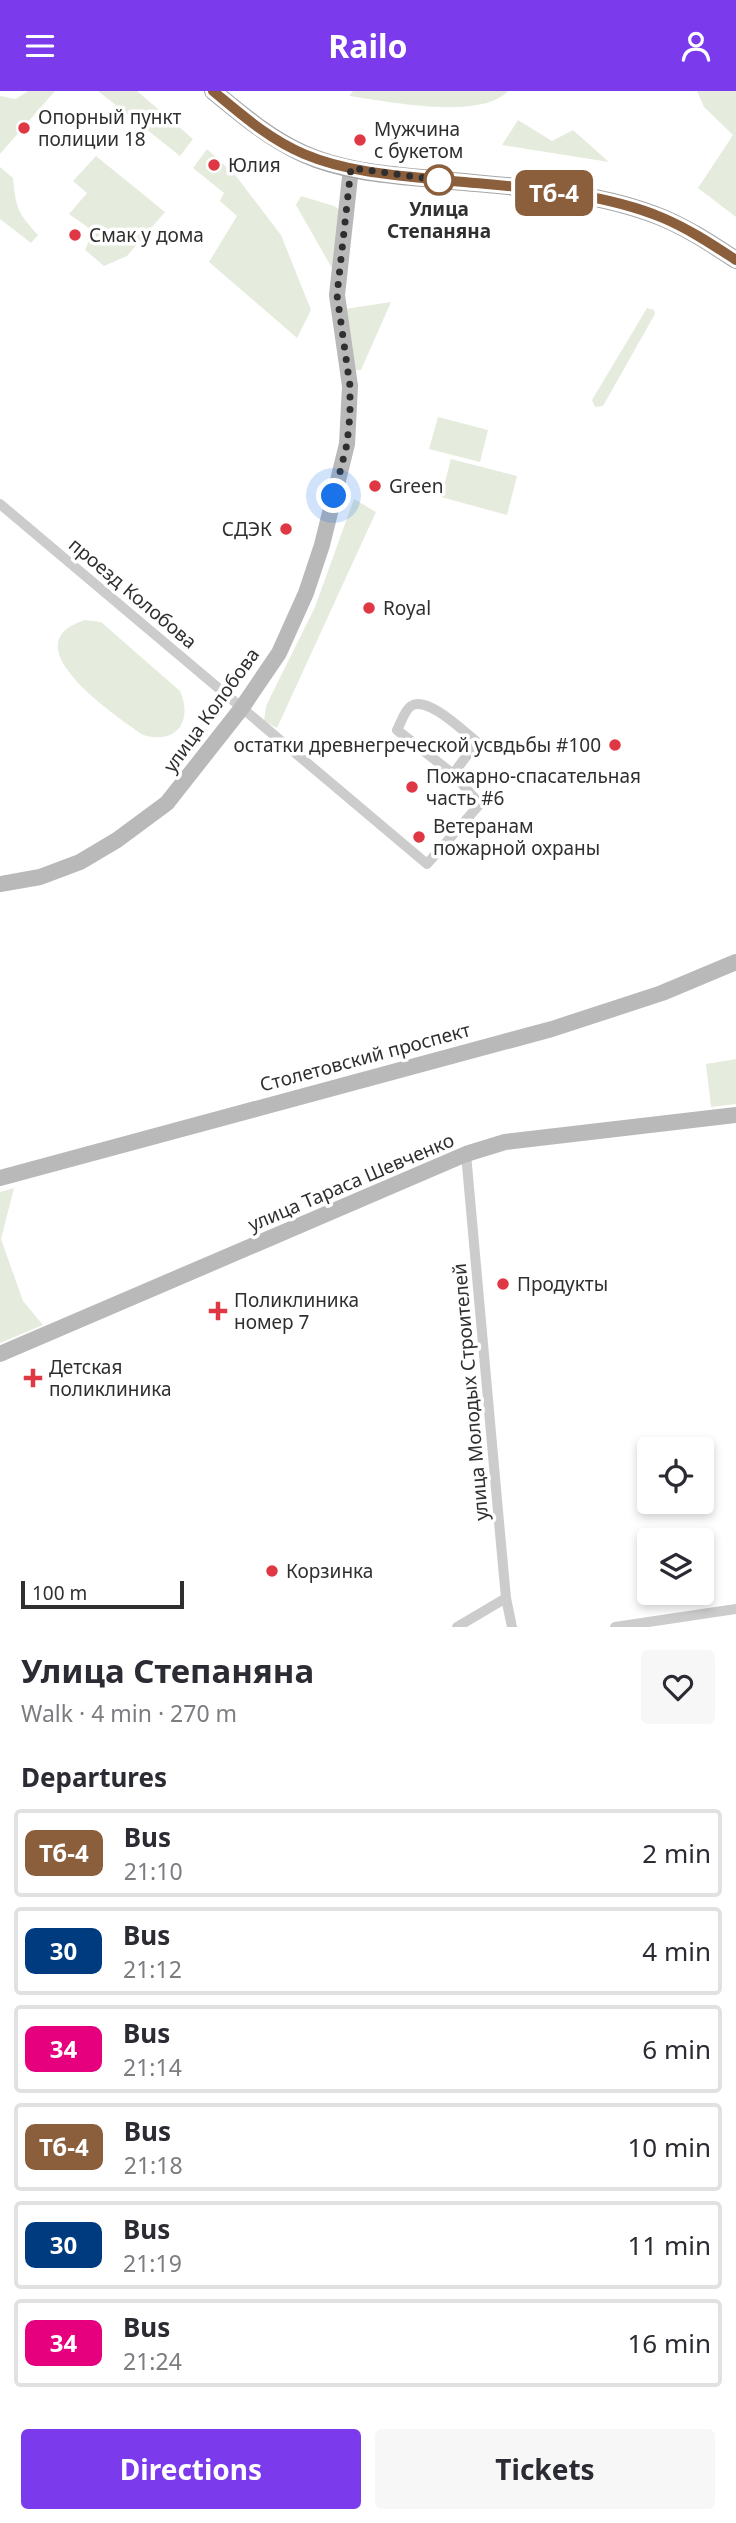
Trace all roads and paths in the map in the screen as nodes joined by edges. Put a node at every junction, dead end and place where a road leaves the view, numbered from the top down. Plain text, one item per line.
1 (213, 91) edge
2 (351, 168) junction
3 (736, 261) edge
4 (0, 504) edge
5 (242, 709) junction
6 (453, 774) junction
7 (0, 884) edge
8 (736, 962) edge
9 (736, 1115) edge
10 (466, 1154) junction
11 (0, 1178) edge
12 (0, 1354) edge
13 (506, 1598) junction
14 (736, 1610) edge
15 (457, 1627) edge
16 (512, 1627) edge
17 (615, 1627) edge

1 - 2 main road
2 - 3 main road
2 - 5 street, улица Колобова
4 - 5 street, проезд Колобова
5 - 6 street, проезд Колобова
5 - 7 street, улица Колобова
6 - 6 street
8 - 11 street, Столетовский проспект
9 - 10 street, улица Тараса Шевченко
10 - 12 street, улица Тараса Шевченко
10 - 13 street, улица Молодых Строителей
13 - 15 street
13 - 16 street, улица Молодых Строителей
14 - 17 street

